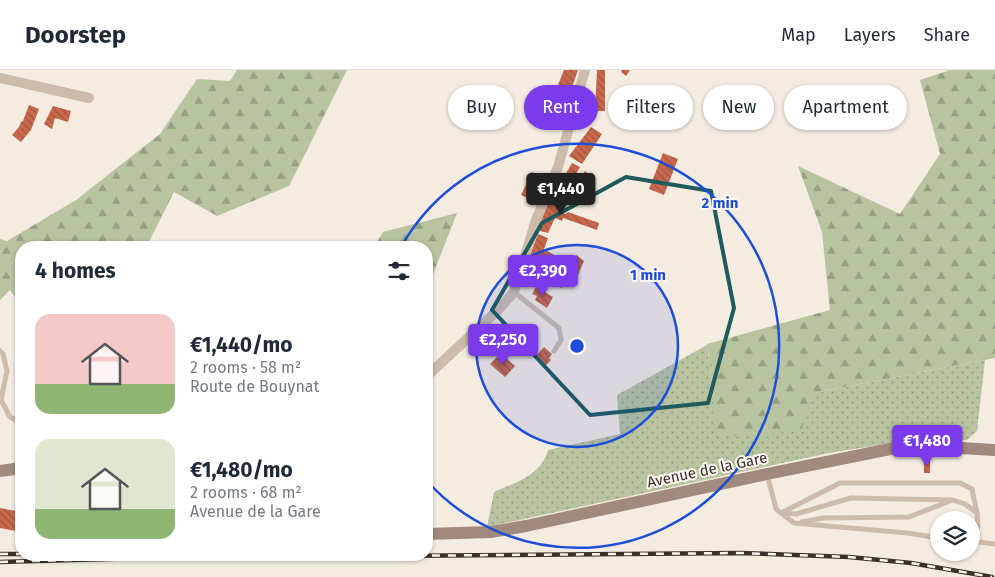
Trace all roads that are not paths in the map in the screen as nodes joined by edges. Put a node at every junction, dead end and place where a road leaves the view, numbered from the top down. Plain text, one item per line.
1 (585, 70) edge
2 (0, 78) edge
3 (89, 98) dead end
4 (514, 292) junction
5 (0, 351) edge
6 (554, 351) dead end
7 (433, 370) edge
8 (15, 420) edge
9 (995, 450) edge
10 (15, 469) edge
11 (0, 471) edge
12 (767, 474) junction
13 (953, 500) junction
14 (974, 511) edge
15 (977, 511) edge
16 (781, 513) junction
17 (794, 524) junction
18 (433, 534) edge
19 (930, 537) edge
20 (980, 542) edge
21 (995, 544) edge

1 - 4 street
2 - 3 street
4 - 6 lane
4 - 7 street
5 - 8 lane
9 - 12 street, Avenue de la Gare
10 - 11 street
12 - 16 lane
12 - 18 street, Avenue de la Gare
13 - 14 lane
13 - 16 lane
13 - 17 lane
15 - 16 lane
16 - 17 lane
17 - 19 lane
20 - 21 lane

